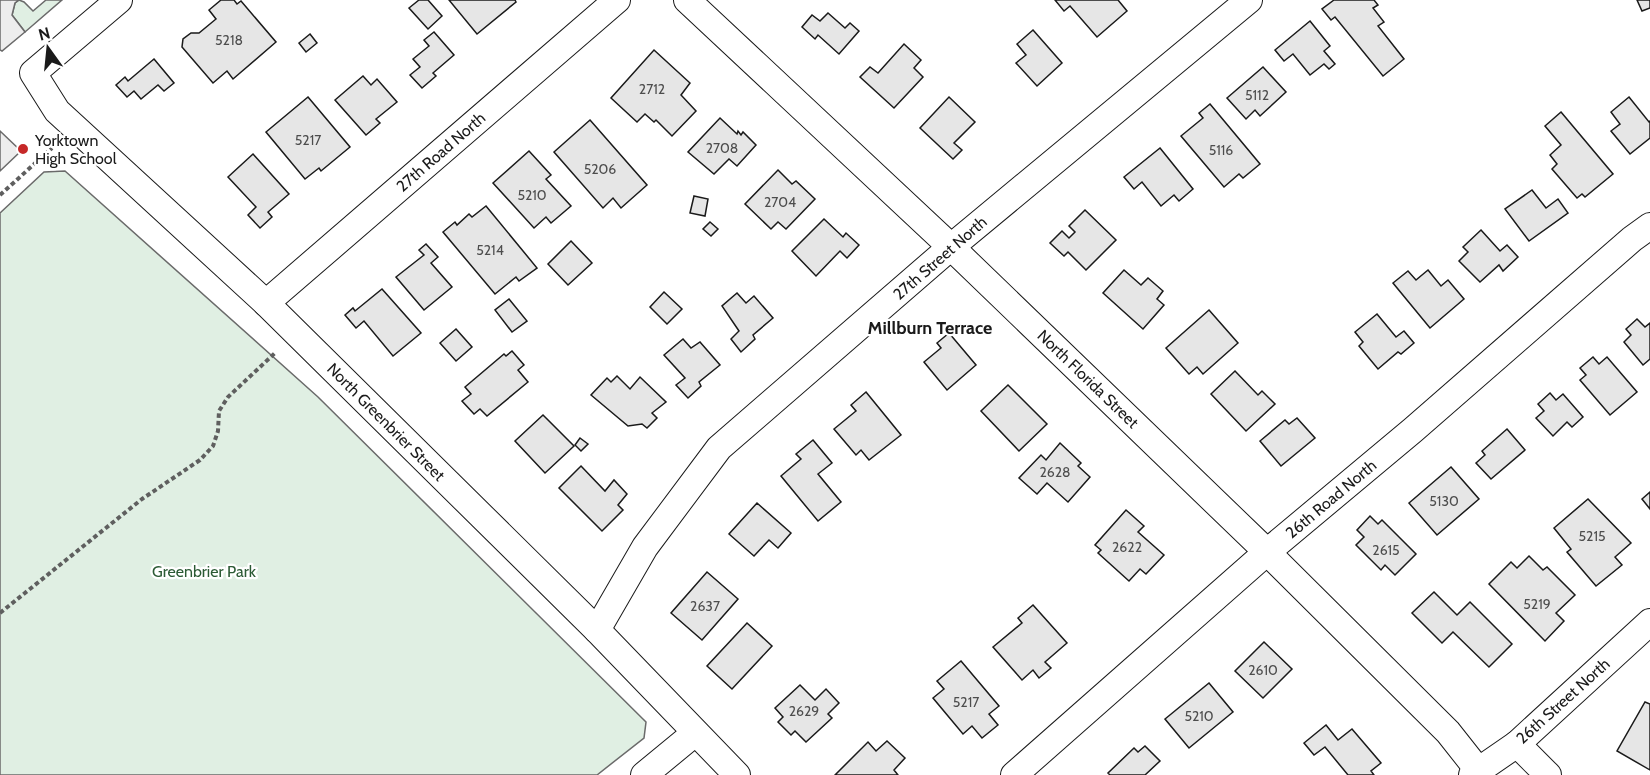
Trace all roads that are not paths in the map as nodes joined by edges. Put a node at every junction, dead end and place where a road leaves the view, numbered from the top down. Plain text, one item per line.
1 (118, 0) edge
2 (617, 0) edge
3 (687, 0) edge
4 (1249, 0) edge
5 (1650, 226) edge
6 (951, 247) junction
7 (266, 303) junction
8 (1267, 552) junction
9 (1650, 622) edge
10 (597, 630) junction
11 (695, 733) junction
12 (1517, 744) junction
13 (1475, 772) edge
14 (644, 775) edge
15 (737, 775) edge
16 (1014, 775) edge
17 (1548, 775) edge

1 - 7 street, North Greenbrier Street
2 - 7 street, 27th Road North
3 - 6 street, North Florida Street
4 - 6 street, 27th Street North
5 - 8 street, 26th Road North
6 - 8 street, North Florida Street
6 - 10 street, 27th Street North
7 - 10 street, North Greenbrier Street
8 - 13 street, North Florida Street
8 - 16 street, 26th Road North
9 - 12 street, 26th Street North
10 - 11 street, North Greenbrier Street
11 - 14 street
11 - 15 street, North Greenbrier Street
12 - 13 street, 26th Street North
12 - 17 street

